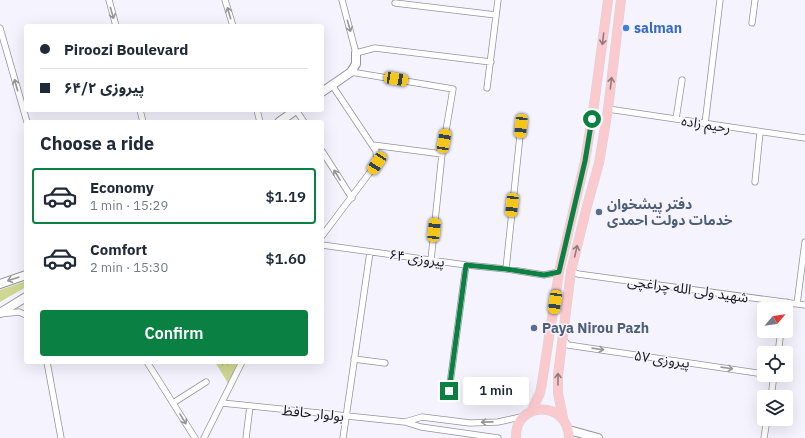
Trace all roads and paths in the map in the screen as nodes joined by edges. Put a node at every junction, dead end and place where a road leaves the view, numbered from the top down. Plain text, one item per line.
1 (109, 0) edge
2 (225, 0) edge
3 (342, 0) edge
4 (498, 0) edge
5 (608, 0) edge
6 (621, 0) edge
7 (720, 0) edge
8 (755, 0) edge
9 (395, 3) dead end
10 (496, 14) junction
11 (752, 23) dead end
12 (115, 24) edge
13 (232, 24) edge
14 (0, 28) edge
15 (356, 53) junction
16 (490, 62) junction
17 (351, 72) junction
18 (682, 80) dead end
19 (332, 85) junction
20 (488, 88) dead end
21 (324, 91) edge
22 (608, 109) junction
23 (24, 112) edge
24 (293, 112) edge
25 (676, 119) junction
26 (282, 120) edge
27 (704, 124) junction
28 (521, 126) dead end
29 (760, 132) junction
30 (805, 138) edge
31 (373, 145) junction
32 (324, 154) edge
33 (442, 154) junction
34 (755, 182) dead end
35 (352, 198) junction
36 (324, 233) edge
37 (805, 242) edge
38 (324, 244) edge
39 (370, 252) junction
40 (431, 260) junction
41 (466, 265) junction
42 (506, 269) junction
43 (571, 271) junction
44 (559, 272) junction
45 (24, 276) edge
46 (0, 284) edge
47 (24, 298) edge
48 (786, 302) edge
49 (793, 303) edge
50 (798, 304) junction
51 (805, 305) edge
52 (0, 313) edge
53 (24, 314) edge
54 (562, 338) junction
55 (354, 359) junction
56 (385, 363) dead end
57 (47, 364) edge
58 (148, 364) edge
59 (241, 364) edge
60 (757, 373) edge
61 (206, 382) dead end
62 (449, 391) dead end
63 (173, 403) junction
64 (222, 403) junction
65 (250, 406) junction
66 (528, 414) junction
67 (345, 416) junction
68 (562, 418) junction
69 (405, 422) junction
70 (766, 426) edge
71 (569, 434) edge
72 (61, 438) edge
73 (195, 438) edge
74 (204, 438) edge
75 (246, 438) edge
76 (343, 438) edge
77 (498, 438) edge
78 (516, 438) edge
79 (598, 438) edge
80 (764, 438) edge

1 -> 12 street
13 -> 2 street
3 -> 15 street
4 - 10 street
5 -> 44 main road
22 -> 6 main road
7 - 27 street
8 - 11 street
9 - 10 street
10 - 16 street
23 -> 14 street
15 - 16 street
15 - 17 street
16 - 20 street
17 - 19 street
17 - 33 street
18 - 25 street
19 - 21 street
19 - 31 street
22 - 25 street, رحیم زاده
43 -> 22 main road
24 - 26 street
25 - 27 street, رحیم زاده
27 - 29 street, رحیم زاده
28 - 42 street
29 - 30 street, رحیم زاده
29 - 34 street
31 - 33 street
31 - 35 street
35 -> 32 street
33 - 40 street
35 - 36 street
37 - 50 street
38 - 39 street, پیروزی ۶۴
39 - 40 street, پیروزی ۶۴
39 - 55 street
40 - 41 street, پیروزی ۶۴
41 - 42 street, پیروزی ۶۴
41 - 62 street
42 - 44 street, پیروزی ۶۴
43 - 48 street, شهید ولی الله چراغچی
43 - 54 main road
44 - 66 main road
45 -> 46 street
47 - 52 street
49 - 50 street, شهید ولی الله چراغچی
50 - 51 street, شهید ولی الله چراغچی
52 - 53 street
54 -> 60 street, پیروزی ۵۷
68 -> 54 main road
55 - 56 street
55 - 67 street
57 - 72 street
58 - 63 street
59 - 64 street
61 - 63 street
63 -> 73 street
64 - 65 street, بولوار حافظ
64 - 74 street
65 - 67 street, بولوار حافظ
65 - 75 street
66 - 68 main road
66 -> 69 street
66 - 78 main road
67 - 69 street, بولوار حافظ
67 - 76 street
68 - 71 main road
69 - 77 street
70 - 80 street
71 - 79 street

